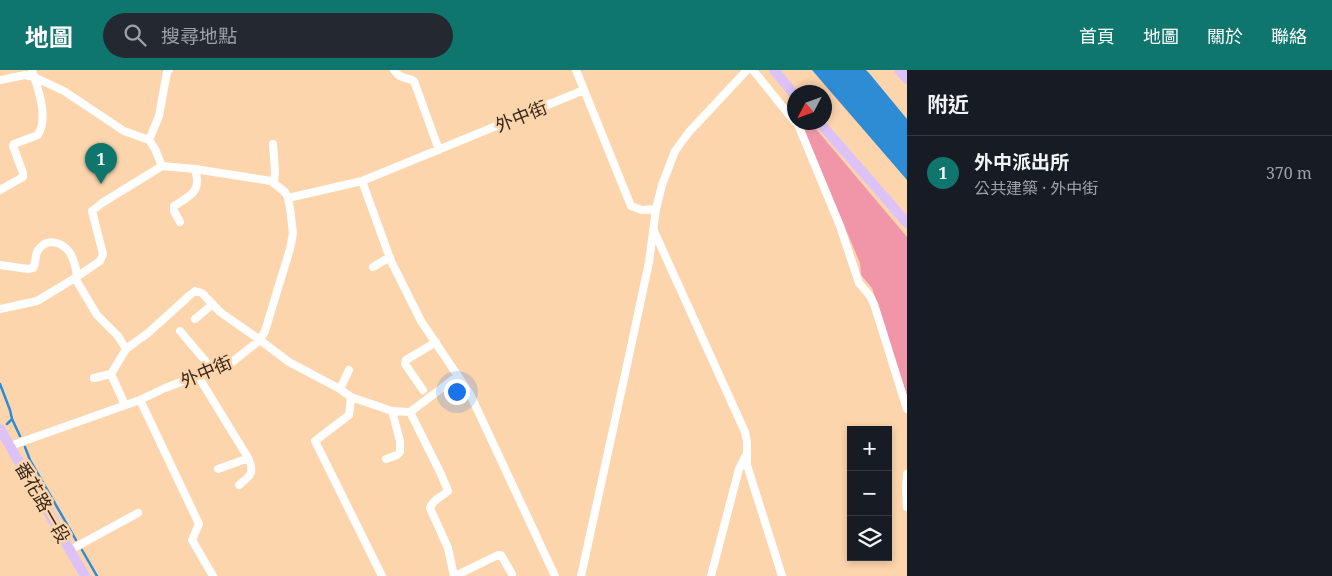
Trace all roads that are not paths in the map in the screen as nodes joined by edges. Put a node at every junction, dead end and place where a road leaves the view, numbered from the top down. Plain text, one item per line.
1 (169, 70) edge
2 (394, 70) edge
3 (576, 70) edge
4 (747, 70) edge
5 (753, 70) edge
6 (774, 70) edge
7 (899, 70) edge
8 (33, 73) edge
9 (907, 79) edge
10 (0, 80) edge
11 (787, 86) edge
12 (584, 90) junction
13 (787, 112) edge
14 (800, 130) edge
15 (827, 130) edge
16 (149, 140) junction
17 (273, 144) dead end
18 (439, 150) junction
19 (162, 166) junction
20 (196, 169) junction
21 (362, 181) junction
22 (274, 183) junction
23 (0, 190) edge
24 (288, 198) junction
25 (656, 209) junction
26 (180, 222) dead end
27 (907, 223) edge
28 (653, 230) junction
29 (390, 257) junction
30 (0, 265) edge
31 (373, 267) dead end
32 (76, 277) junction
33 (213, 304) junction
34 (0, 309) edge
35 (195, 319) dead end
36 (180, 331) dead end
37 (260, 340) junction
38 (436, 342) junction
39 (126, 349) junction
40 (213, 370) junction
41 (349, 370) dead end
42 (111, 374) junction
43 (198, 376) junction
44 (458, 376) junction
45 (94, 378) dead end
46 (340, 389) junction
47 (423, 390) dead end
48 (351, 397) junction
49 (140, 400) junction
50 (125, 406) junction
51 (907, 409) edge
52 (392, 411) junction
53 (410, 412) junction
54 (0, 429) edge
55 (10, 446) junction
56 (746, 455) junction
57 (247, 456) junction
58 (386, 459) dead end
59 (218, 469) dead end
60 (907, 474) edge
61 (239, 485) dead end
62 (907, 507) edge
63 (138, 514) dead end
64 (70, 550) junction
65 (512, 574) dead end
66 (85, 576) edge
67 (214, 576) edge
68 (382, 576) edge
69 (454, 576) edge
70 (555, 576) edge
71 (581, 576) edge
72 (711, 576) edge
73 (782, 576) edge

1 - 16 street
2 - 18 street
3 - 12 street
4 - 25 street
5 - 13 street
6 - 11 main road
7 - 9 main road
8 - 10 street
8 - 16 street
8 - 23 street
12 - 18 street, 外中街
12 - 25 street
14 - 51 street
15 - 27 main road
16 - 19 street
17 - 22 street
18 - 21 street, 外中街
19 - 20 street
19 - 32 street
20 - 22 street
20 - 26 street
21 - 24 street, 外中街
21 - 29 street
22 - 24 street
24 - 37 street, 外中街
25 - 28 street
28 - 56 street
28 - 71 street
29 - 31 street
29 - 38 street
30 - 32 street
32 - 34 street
32 - 39 street
33 - 35 street
33 - 37 street
33 - 39 street
36 - 40 street
37 - 40 street, 外中街
37 - 46 street
38 - 44 street
38 - 47 street
39 - 42 street
40 - 43 street, 外中街
41 - 46 street
42 - 45 street
42 - 50 street
43 - 49 street, 外中街
43 - 57 street
44 - 53 street
44 - 70 street
46 - 48 street
48 - 52 street
48 - 68 street
49 - 50 street, 外中街
49 - 67 street
50 - 55 street, 外中街
52 - 53 street
52 - 58 street
53 - 69 street
54 - 55 main road, 番花路一段
55 - 64 main road, 番花路一段
56 - 72 street
56 - 73 street
57 - 59 street
57 - 61 street
60 - 62 street
63 - 64 street
64 - 66 main road, 番花路一段
65 - 69 street

